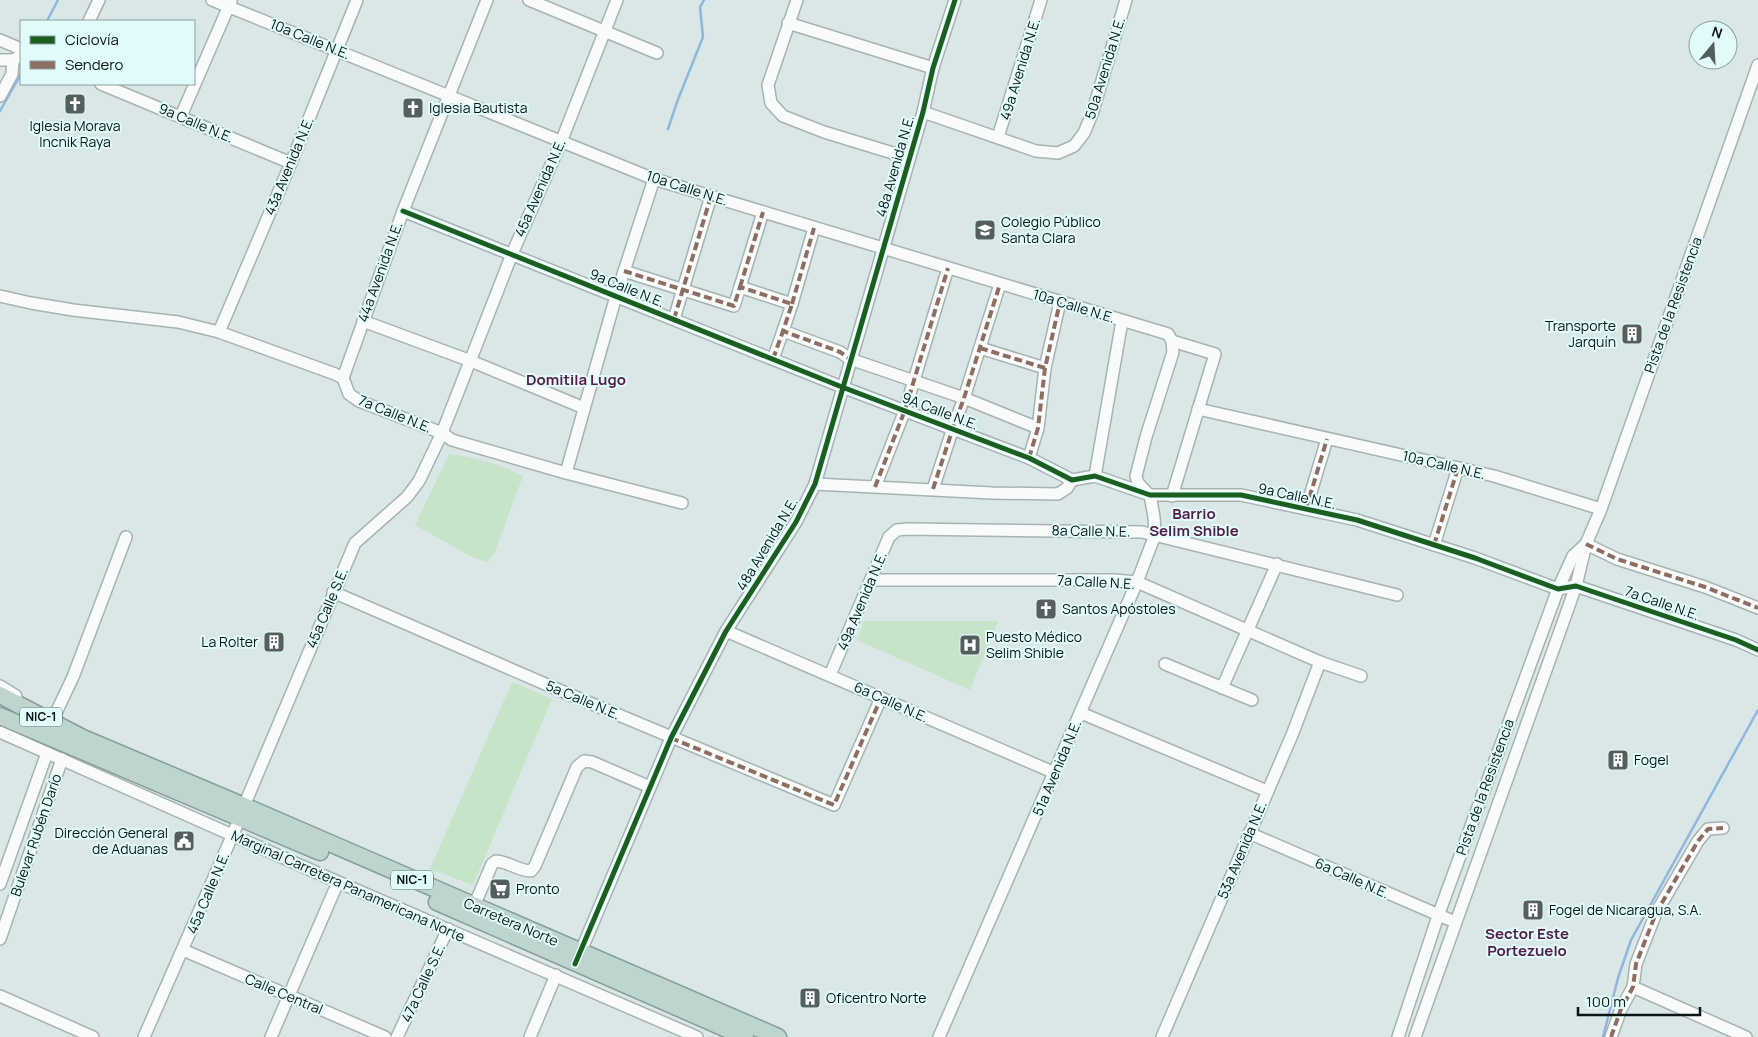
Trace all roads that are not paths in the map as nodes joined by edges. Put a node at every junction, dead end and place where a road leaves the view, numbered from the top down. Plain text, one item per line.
1 (99, 0) edge
2 (212, 0) edge
3 (357, 0) edge
4 (487, 0) edge
5 (529, 0) edge
6 (617, 0) edge
7 (797, 0) edge
8 (955, 0) edge
9 (1041, 0) edge
10 (1126, 0) edge
11 (230, 3) edge
12 (89, 20) edge
13 (788, 23) junction
14 (605, 32) junction
15 (0, 40) edge
16 (20, 50) edge
17 (337, 50) junction
18 (657, 53) dead end
19 (17, 57) edge
20 (0, 60) edge
21 (1758, 65) edge
22 (933, 68) junction
23 (195, 82) edge
24 (104, 85) edge
25 (194, 85) edge
26 (0, 96) edge
27 (449, 97) junction
28 (923, 112) junction
29 (181, 116) junction
30 (998, 138) junction
31 (561, 142) junction
32 (909, 158) junction
33 (291, 163) junction
34 (654, 179) junction
35 (711, 196) junction
36 (403, 211) junction
37 (763, 212) junction
38 (814, 228) junction
39 (883, 248) junction
40 (512, 254) junction
41 (948, 268) junction
42 (624, 271) junction
43 (1000, 284) junction
44 (740, 287) junction
45 (684, 290) junction
46 (0, 296) edge
47 (616, 296) junction
48 (1060, 302) junction
49 (792, 304) junction
50 (674, 320) junction
51 (363, 321) junction
52 (1122, 321) junction
53 (783, 331) junction
54 (219, 332) junction
55 (1172, 341) junction
56 (980, 348) junction
57 (773, 359) junction
58 (850, 359) junction
59 (471, 361) junction
60 (1046, 368) junction
61 (343, 378) junction
62 (914, 380) junction
63 (842, 386) junction
64 (964, 398) junction
65 (584, 408) junction
66 (1198, 409) junction
67 (905, 410) junction
68 (952, 428) junction
69 (1038, 428) junction
70 (442, 432) junction
71 (1327, 438) junction
72 (1029, 458) junction
73 (1458, 468) junction
74 (566, 473) junction
75 (1095, 476) junction
76 (1072, 480) junction
77 (815, 484) junction
78 (874, 487) junction
79 (933, 489) junction
80 (1150, 495) junction
81 (1172, 496) junction
82 (682, 503) dead end
83 (1306, 509) junction
84 (1601, 509) junction
85 (897, 530) joint
86 (1155, 535) junction
87 (126, 537) dead end
88 (1586, 544) junction
89 (1434, 545) junction
90 (1277, 564) junction
91 (872, 580) junction
92 (1137, 582) junction
93 (1576, 586) junction
94 (1558, 589) junction
95 (333, 592) junction
96 (1397, 595) dead end
97 (1758, 608) edge
98 (1247, 630) junction
99 (726, 631) junction
100 (1758, 650) edge
101 (1320, 662) junction
102 (1165, 664) dead end
103 (830, 676) junction
104 (1362, 676) dead end
105 (0, 686) edge
106 (1222, 688) junction
107 (0, 696) edge
108 (881, 698) junction
109 (1252, 700) dead end
110 (1080, 713) junction
111 (0, 716) edge
112 (53, 720) junction
113 (0, 732) edge
114 (83, 738) junction
115 (671, 738) junction
116 (47, 753) junction
117 (62, 759) junction
118 (1055, 773) junction
119 (650, 787) junction
120 (1268, 791) junction
121 (242, 812) junction
122 (1723, 828) dead end
123 (1249, 833) junction
124 (233, 835) junction
125 (338, 882) junction
126 (0, 884) edge
127 (474, 906) junction
128 (1438, 916) junction
129 (1455, 922) junction
130 (448, 929) junction
131 (0, 939) edge
132 (183, 950) junction
133 (578, 958) junction
134 (556, 975) junction
135 (1633, 987) junction
136 (288, 995) junction
137 (0, 996) edge
138 (693, 1015) junction
139 (693, 1036) edge
140 (93, 1037) edge
141 (144, 1037) edge
142 (271, 1037) edge
143 (385, 1037) edge
144 (397, 1037) edge
145 (530, 1037) edge
146 (721, 1037) edge
147 (745, 1037) edge
148 (778, 1037) edge
149 (939, 1037) edge
150 (1162, 1037) edge
151 (1398, 1037) edge
152 (1414, 1037) edge
153 (1612, 1037) edge
154 (1746, 1037) edge

1 - 12 street
2 - 11 street, 10a Calle N.E.
3 - 17 street, 43a Avenida N.E.
4 - 27 street, 44a Avenida N.E.
5 - 14 street
6 - 14 street, 45a Avenida N.E.
7 - 13 street
8 - 22 street, 48a Avenida N.E.
9 - 30 street, 49a Avenida N.E.
10 - 30 street, 50a Avenida N.E.
11 - 17 street, 10a Calle N.E.
11 - 23 street
13 - 22 street
13 - 32 street
14 - 18 street
14 - 31 street, 45a Avenida N.E.
15 - 16 street
17 - 27 street, 10a Calle N.E.
17 - 33 street, 43a Avenida N.E.
19 - 20 street
19 - 26 street
21 - 84 street, Pista de la Resistencia
22 - 28 street, 48a Avenida N.E.
24 - 29 street, 9a Calle N.E.
25 - 29 street
27 - 31 street, 10a Calle N.E.
27 - 36 street, 44a Avenida N.E.
28 - 30 street
28 - 32 street, 48a Avenida N.E.
29 - 33 street, 9a Calle N.E.
31 - 34 street, 10a Calle N.E.
31 - 40 street, 45a Avenida N.E.
32 - 39 street, 48a Avenida N.E.
33 - 54 street, 43a Avenida N.E.
34 - 35 street, 10a Calle N.E.
34 - 42 street
35 - 37 street, 10a Calle N.E.
35 - 45 street
36 - 40 street, 9a Calle N.E.
36 - 51 street, 44a Avenida N.E.
37 - 38 street, 10a Calle N.E.
37 - 44 street
38 - 39 street, 10a Calle N.E.
38 - 49 street
39 - 41 street, 10a Calle N.E.
39 - 58 street, 48a Avenida N.E.
40 - 47 street, 9a Calle N.E.
40 - 59 street, 45a Avenida N.E.
41 - 43 street, 10a Calle N.E.
41 - 62 street
42 - 45 street
42 - 47 street
43 - 48 street, 10a Calle N.E.
43 - 56 street
44 - 45 street
44 - 49 street
45 - 50 street
46 - 54 street
47 - 50 street, 9a Calle N.E.
47 - 65 street
48 - 52 street, 10a Calle N.E.
48 - 60 street
49 - 53 street
50 - 57 street, 9a Calle N.E.
51 - 59 street
51 - 61 street, 44a Avenida N.E.
52 - 55 street, 10a Calle N.E.
52 - 75 street
53 - 57 street
53 - 58 street
54 - 61 street
55 - 66 street, 10a Calle N.E.
55 - 80 street
56 - 60 street
56 - 64 street
57 - 63 street, 9a Calle N.E.
58 - 62 street
58 - 63 street, 48a Avenida N.E.
59 - 65 street
59 - 70 street, 45a Avenida N.E.
60 - 69 street
61 - 70 street, 7a Calle N.E.
62 - 64 street
62 - 67 street
63 - 67 street, 9A Calle N.E.
63 - 77 street, 48a Avenida N.E.
64 - 68 street
64 - 69 street
65 - 74 street
66 - 71 street, 10a Calle N.E.
66 - 81 street
67 - 68 street, 9A Calle N.E.
67 - 78 street
68 - 72 street, 9A Calle N.E.
68 - 79 street
69 - 72 street
70 - 74 street, 7a Calle N.E.
70 - 95 street, 45a Calle S.E.
71 - 73 street, 10a Calle N.E.
71 - 83 street
72 - 76 street
73 - 84 street, 10a Calle N.E.
73 - 89 street
74 - 82 street, 7a Calle N.E.
75 - 76 street
75 - 80 street, 9a Calle N.E.
76 - 79 street
77 - 78 street
77 - 99 street, 48a Avenida N.E.
78 - 79 street
80 - 81 street, 9a Calle N.E.
80 - 86 street, 51a Avenida N.E.
81 - 83 street, 9a Calle N.E.
83 - 89 street, 9a Calle N.E.
84 - 88 street, Pista de la Resistencia
85 - 86 street, 8a Calle N.E.
85 - 91 street, 49a Avenida N.E.
86 - 90 street, 8a Calle N.E.
86 - 92 street, 51a Avenida N.E.
87 - 112 street
88 - 93 street, Pista de la Resistencia
88 - 94 street, Pista de la Resistencia
88 - 97 street
89 - 94 street, 9a Calle N.E.
90 - 96 street, 8a Calle N.E.
90 - 98 street
91 - 92 street, 7a Calle N.E.
91 - 103 street, 49a Avenida N.E.
92 - 98 street, 7a Calle N.E.
92 - 110 street, 51a Avenida N.E.
93 - 94 street, 7a Calle N.E.
93 - 100 street, 7a Calle N.E.
93 - 129 street, Pista de la Resistencia
94 - 128 street, Pista de la Resistencia
95 - 115 street, 5a Calle N.E.
95 - 121 street, 45a Calle S.E.
98 - 101 street, 7a Calle N.E.
98 - 106 street
99 - 103 street, 6a Calle N.E.
99 - 115 street, 48a Avenida N.E.
101 - 104 street, 7a Calle N.E.
101 - 120 street, 53a Avenida N.E.
102 - 106 street
103 - 108 street, 6a Calle N.E.
105 - 112 street
106 - 109 street
107 - 114 highway, NIC-1
108 - 115 street, 5a Calle N.E.
108 - 118 street, 6a Calle N.E.
110 - 118 street, 51a Avenida N.E.
110 - 120 street
111 - 121 highway, NIC-1
112 - 114 street
113 - 116 street, Marginal Carretera Panamericana Norte
114 - 121 highway, NIC-1
115 - 119 street, 48a Avenida N.E.
116 - 117 street, Marginal Carretera Panamericana Norte
116 - 126 street, Bulevar Rubén Darío
117 - 124 street, Marginal Carretera Panamericana Norte
117 - 131 street, Bulevar Rubén Darío
118 - 149 street, 51a Avenida N.E.
119 - 127 street
119 - 133 street, 48a Avenida N.E.
120 - 123 street, 53a Avenida N.E.
121 - 124 street, 45a Calle S.E.
121 - 127 highway, Carretera Norte / NIC-1
121 - 133 highway, Carretera Norte / NIC-1
122 - 135 street
123 - 128 street, 6a Calle N.E.
123 - 150 street, 53a Avenida N.E.
124 - 125 street, Marginal Carretera Panamericana Norte
124 - 132 street, 45a Calle N.E.
125 - 130 street, Marginal Carretera Panamericana Norte
125 - 136 street
127 - 133 highway, Carretera Norte / NIC-1
128 - 129 street, 6a Calle N.E.
128 - 151 street, Pista de la Resistencia
129 - 152 street, Pista de la Resistencia
130 - 134 street, Marginal Carretera Panamericana Norte
130 - 144 street, 47a Calle S.E.
132 - 136 street, Calle Central
132 - 141 street
133 - 138 highway, Carretera Norte / NIC-1
133 - 148 highway, Carretera Norte / NIC-1
134 - 139 street, Marginal Carretera Panamericana Norte
134 - 145 street
135 - 153 street
135 - 154 street
136 - 142 street
136 - 143 street, Calle Central
137 - 140 street
138 - 146 highway
138 - 147 highway, Carretera Norte / NIC-1

